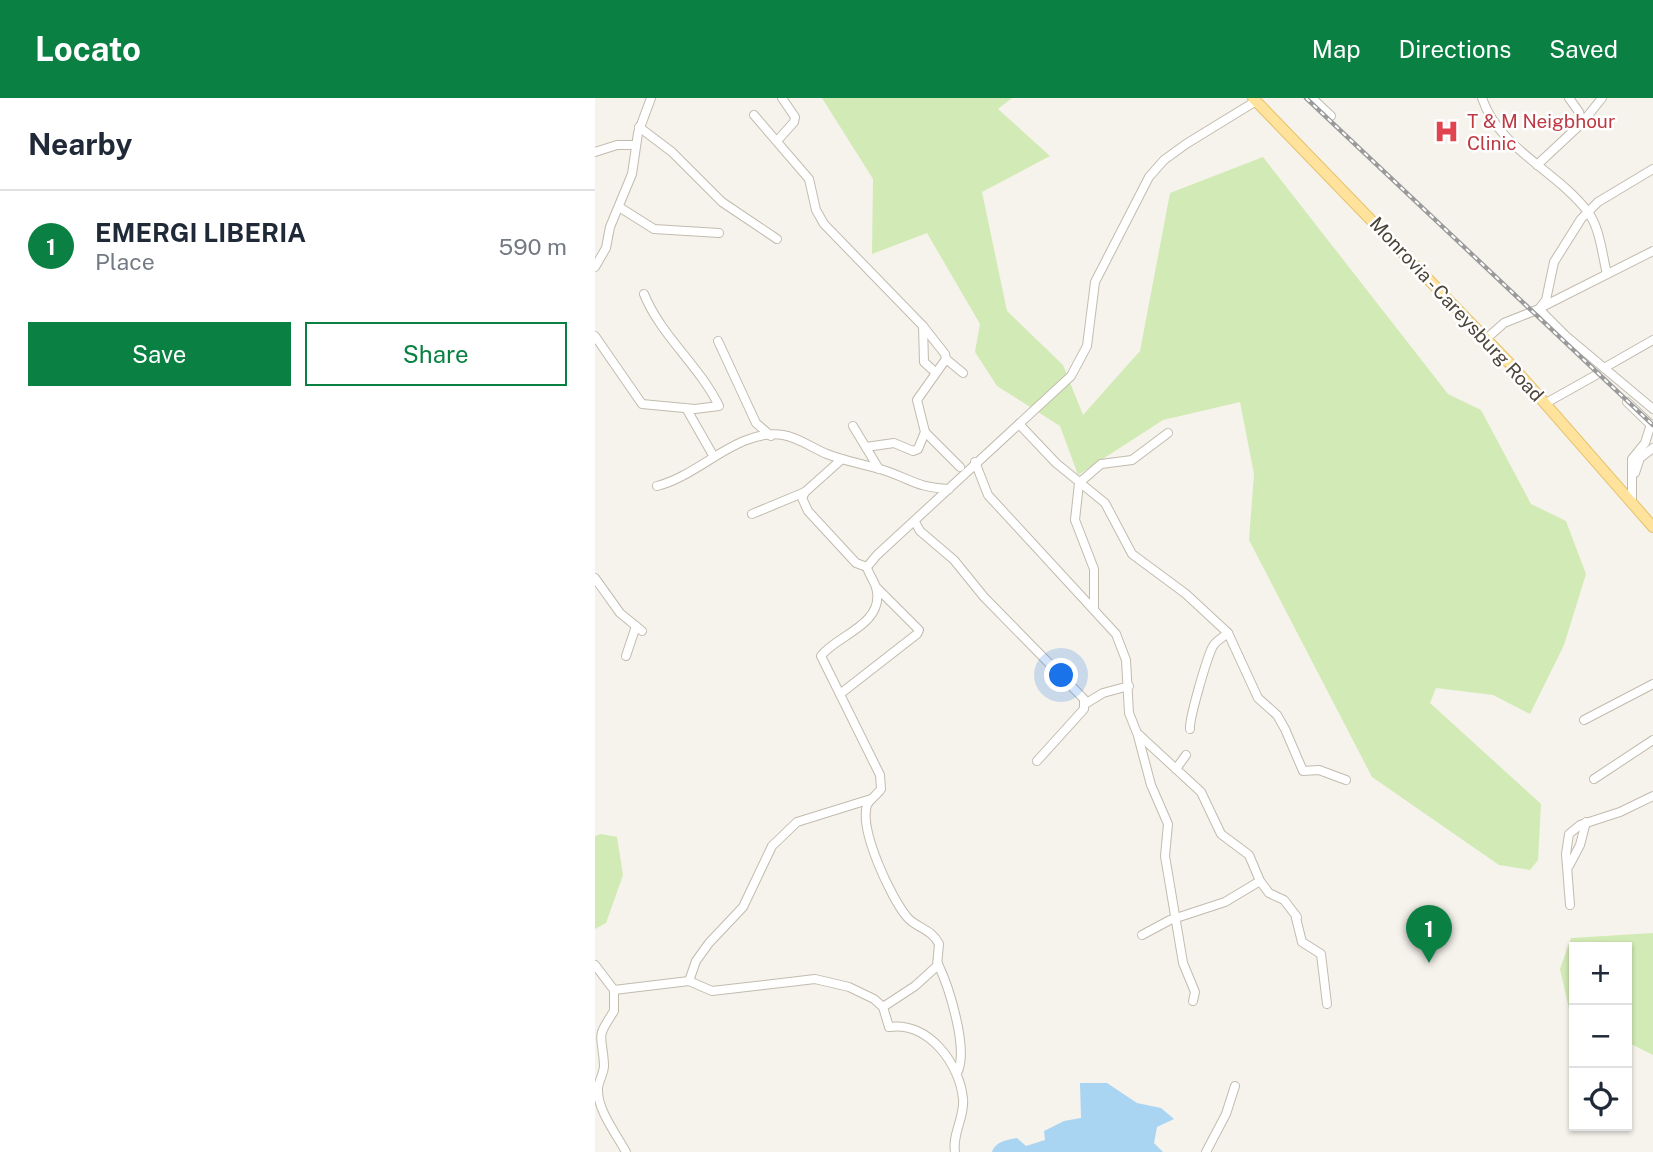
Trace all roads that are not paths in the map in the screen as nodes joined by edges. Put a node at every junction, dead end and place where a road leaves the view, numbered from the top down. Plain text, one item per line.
1 (651, 98) edge
2 (782, 98) edge
3 (1312, 98) edge
4 (1482, 98) edge
5 (1569, 98) edge
6 (1602, 98) edge
7 (1254, 99) edge
8 (754, 115) dead end
9 (1331, 116) dead end
10 (1582, 123) junction
11 (639, 127) junction
12 (777, 141) junction
13 (636, 145) junction
14 (595, 152) edge
15 (1537, 164) junction
16 (1653, 169) edge
17 (619, 206) junction
18 (1588, 212) junction
19 (719, 233) dead end
20 (777, 239) dead end
21 (1653, 251) edge
22 (595, 267) edge
23 (1607, 274) junction
24 (644, 294) dead end
25 (1539, 309) junction
26 (923, 326) junction
27 (595, 336) edge
28 (1486, 339) junction
29 (1653, 340) edge
30 (718, 341) dead end
31 (946, 359) junction
32 (1604, 368) junction
33 (935, 372) junction
34 (963, 373) dead end
35 (1596, 375) dead end
36 (1627, 401) dead end
37 (1546, 403) junction
38 (686, 408) junction
39 (1653, 409) edge
40 (1019, 424) junction
41 (853, 426) dead end
42 (1652, 426) edge
43 (925, 432) junction
44 (1168, 433) dead end
45 (771, 436) junction
46 (866, 447) junction
47 (1653, 448) edge
48 (715, 457) junction
49 (842, 459) junction
50 (975, 462) junction
51 (960, 467) dead end
52 (879, 469) junction
53 (1634, 482) junction
54 (1079, 483) junction
55 (657, 486) dead end
56 (949, 489) junction
57 (805, 492) junction
58 (1629, 499) junction
59 (752, 514) dead end
60 (915, 522) junction
61 (1653, 527) edge
62 (867, 567) junction
63 (595, 578) edge
64 (877, 588) junction
65 (1092, 605) junction
66 (1228, 633) junction
67 (625, 656) dead end
68 (1653, 684) edge
69 (1129, 686) junction
70 (840, 694) junction
71 (1086, 704) junction
72 (1584, 720) dead end
73 (1190, 729) dead end
74 (1137, 733) junction
75 (1653, 740) edge
76 (1186, 755) dead end
77 (1037, 761) dead end
78 (1176, 769) junction
79 (1594, 779) dead end
80 (1346, 780) dead end
81 (1653, 796) edge
82 (871, 799) junction
83 (1586, 822) junction
84 (1569, 866) junction
85 (1260, 881) junction
86 (1570, 905) dead end
87 (1175, 919) junction
88 (1142, 935) dead end
89 (938, 964) junction
90 (595, 965) edge
91 (689, 981) junction
92 (614, 990) junction
93 (1193, 1001) dead end
94 (1327, 1004) dead end
95 (883, 1007) junction
96 (958, 1071) junction
97 (1235, 1086) dead end
98 (626, 1152) edge
99 (955, 1152) edge
100 (1206, 1152) edge

1 - 11 street
2 - 12 street
3 - 9 street
4 - 15 street
5 - 10 street
6 - 10 street
7 - 28 main road, Monrovia - Careysburg Road
7 - 40 street
8 - 12 street
10 - 15 street
11 - 13 street
11 - 20 street
12 - 26 street
13 - 14 street
13 - 17 street
15 - 18 street
16 - 18 street
17 - 19 street
17 - 22 street
18 - 23 street
18 - 25 street
21 - 23 street
23 - 25 street
24 - 38 street
25 - 28 street
25 - 32 street
26 - 31 street
26 - 33 street
27 - 38 street
28 - 37 main road, Monrovia - Careysburg Road
29 - 32 street
30 - 45 street
31 - 33 street
31 - 34 street
32 - 39 street
33 - 43 street
35 - 37 street
36 - 42 street
37 - 58 main road, Monrovia - Careysburg Road
38 - 48 street
40 - 50 street
40 - 54 street
41 - 46 street
42 - 53 street
43 - 46 street
43 - 51 street
44 - 54 street
45 - 48 street
45 - 49 street
46 - 52 street
47 - 53 street
48 - 55 street
49 - 52 street
49 - 57 street
50 - 56 street
50 - 65 street
52 - 56 street
53 - 58 street
54 - 65 street
54 - 66 street
56 - 60 street
57 - 59 street
57 - 62 street
58 - 61 main road, Monrovia - Careysburg Road
60 - 62 street
60 - 71 street
62 - 64 street
63 - 67 street
64 - 70 street
64 - 70 street
65 - 69 street
66 - 73 street
66 - 80 street
68 - 72 street
69 - 71 street
69 - 74 street
70 - 82 street
71 - 77 street
74 - 78 street
74 - 87 street
75 - 79 street
76 - 78 street
78 - 85 street
81 - 83 street
82 - 89 street
82 - 91 street
83 - 84 street
83 - 84 street
84 - 86 street
85 - 87 street
85 - 94 street
87 - 88 street
87 - 93 street
89 - 95 street
89 - 96 street
90 - 92 street
91 - 92 street
91 - 95 street
92 - 98 street
95 - 96 street
96 - 99 street
97 - 100 street

